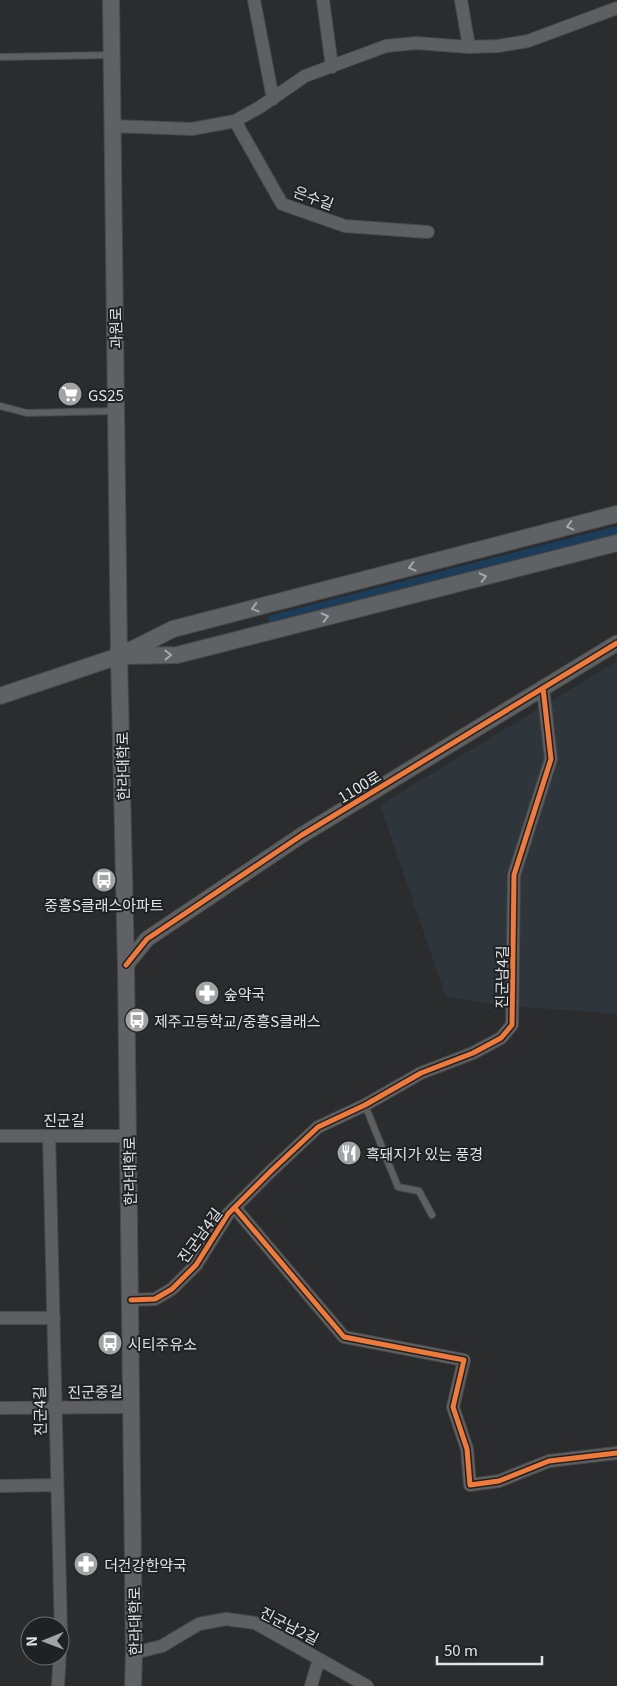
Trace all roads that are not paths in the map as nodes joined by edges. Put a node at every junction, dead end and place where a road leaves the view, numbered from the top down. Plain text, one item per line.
1 (111, 0) edge
2 (254, 0) edge
3 (323, 0) edge
4 (461, 0) edge
5 (617, 8) edge
6 (469, 47) junction
7 (111, 55) junction
8 (0, 57) edge
9 (332, 66) junction
10 (273, 99) junction
11 (235, 121) junction
12 (112, 126) junction
13 (428, 232) dead end
14 (0, 406) edge
15 (116, 411) junction
16 (617, 514) edge
17 (617, 543) edge
18 (617, 643) edge
19 (119, 656) junction
20 (544, 688) junction
21 (0, 696) edge
22 (126, 964) junction
23 (365, 1105) junction
24 (0, 1136) edge
25 (48, 1136) junction
26 (128, 1136) junction
27 (235, 1208) junction
28 (432, 1215) dead end
29 (131, 1300) junction
30 (0, 1318) edge
31 (54, 1318) junction
32 (130, 1407) junction
33 (0, 1408) edge
34 (54, 1408) junction
35 (617, 1453) edge
36 (57, 1485) junction
37 (0, 1486) edge
38 (134, 1653) junction
39 (320, 1659) junction
40 (58, 1686) edge
41 (133, 1686) edge
42 (311, 1686) edge
43 (367, 1686) edge

1 - 7 main road, 과원로
2 - 10 street
3 - 9 street
4 - 6 street
5 - 6 street
6 - 9 street
7 - 8 lane
7 - 12 main road, 과원로
9 - 10 street
10 - 11 street
11 - 12 street
11 - 13 street, 은수길
12 - 15 main road, 과원로
14 - 15 lane
15 - 19 main road, 과원로
16 -> 19 main road
19 -> 17 main road
18 - 20 street, 1100로
19 - 21 main road
19 - 22 main road, 한라대학로
20 - 22 street, 1100로
20 - 23 street, 진군남4길
22 - 26 main road, 한라대학로
23 - 27 street, 진군남4길
23 - 28 lane
24 - 25 street, 진군길
25 - 26 street, 진군길
25 - 31 street, 진군4길
26 - 29 main road, 한라대학로
27 - 29 street, 진군남4길
27 - 35 street, 진군남4길
29 - 32 main road, 한라대학로
30 - 31 street
31 - 34 street, 진군4길
32 - 34 street, 진군중길
32 - 38 main road, 한라대학로
33 - 34 street, 진군중길
34 - 36 street, 진군4길
36 - 37 street
36 - 40 street, 진군4길
38 - 39 street, 진군남2길
38 - 41 main road, 한라대학로
39 - 42 street, 진군남2길
39 - 43 street

